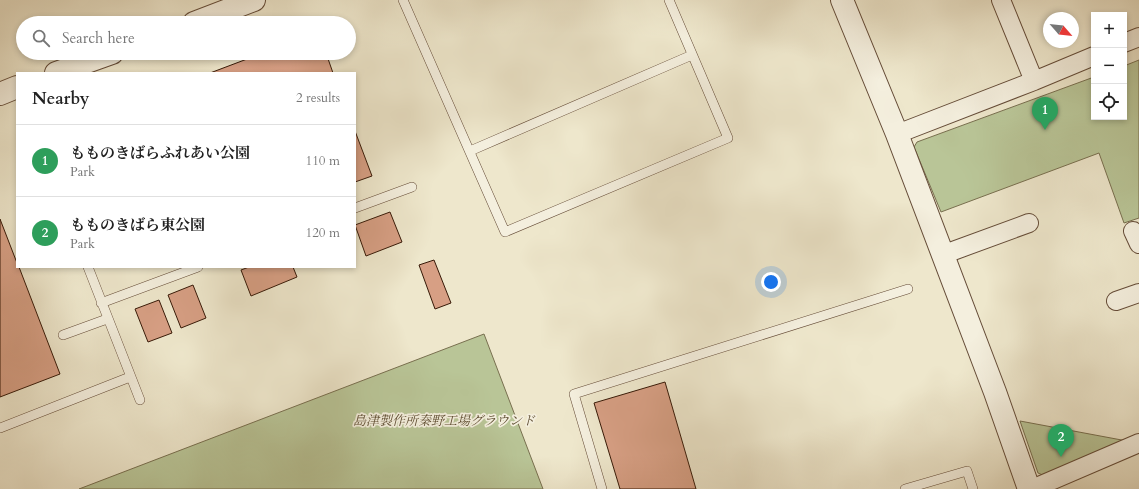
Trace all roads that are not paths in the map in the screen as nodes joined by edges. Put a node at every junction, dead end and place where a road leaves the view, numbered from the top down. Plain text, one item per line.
1 (254, 0) edge
2 (404, 0) edge
3 (669, 0) edge
4 (842, 0) edge
5 (1001, 0) edge
6 (212, 16) edge
7 (1139, 37) edge
8 (1127, 42) edge
9 (692, 55) junction
10 (1091, 57) edge
11 (92, 60) edge
12 (59, 72) edge
13 (1034, 81) junction
14 (16, 87) edge
15 (0, 94) edge
16 (897, 134) junction
17 (470, 151) junction
18 (412, 186) dead end
19 (356, 208) edge
20 (1029, 223) dead end
21 (942, 255) junction
22 (88, 268) edge
23 (195, 268) edge
24 (908, 289) dead end
25 (1139, 293) edge
26 (1116, 301) dead end
27 (101, 303) junction
28 (107, 319) junction
29 (63, 335) dead end
30 (130, 377) junction
31 (140, 400) dead end
32 (0, 428) edge
33 (1139, 443) edge
34 (602, 489) edge
35 (905, 489) edge
36 (973, 489) edge
37 (1030, 489) edge

1 - 6 street
2 - 17 lane
3 - 9 lane
4 - 16 street
5 - 13 street
7 - 8 street
9 - 17 lane
9 - 17 lane
10 - 13 street
11 - 12 street
13 - 16 street
14 - 15 street
16 - 21 street
18 - 19 lane
20 - 21 street
21 - 37 street
22 - 27 lane
23 - 27 lane
24 - 34 lane
25 - 26 street
27 - 28 lane
28 - 29 lane
28 - 30 lane
30 - 31 lane
30 - 32 lane
33 - 37 street
35 - 36 lane

